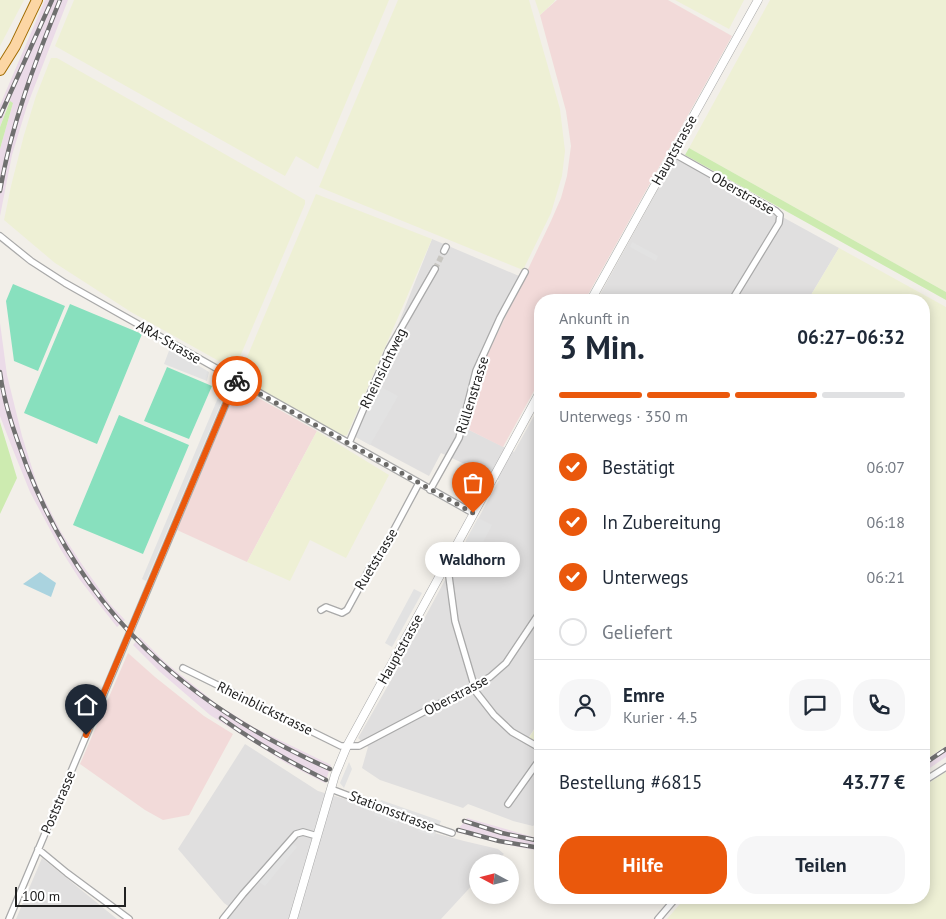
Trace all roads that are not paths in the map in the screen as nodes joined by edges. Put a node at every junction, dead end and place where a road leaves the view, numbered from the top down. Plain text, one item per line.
1 (37, 0) edge
2 (758, 0) edge
3 (0, 70) edge
4 (673, 153) junction
5 (0, 236) edge
6 (435, 269) tunnel mouth
7 (525, 272) dead end
8 (594, 294) edge
9 (736, 294) edge
10 (236, 380) junction
11 (534, 403) edge
12 (349, 443) junction
13 (419, 483) junction
14 (430, 490) junction
15 (473, 513) junction
16 (447, 562) junction
17 (321, 610) dead end
18 (534, 621) edge
19 (183, 668) dead end
20 (474, 686) junction
21 (534, 745) edge
22 (347, 746) junction
23 (534, 767) edge
24 (946, 767) edge
25 (930, 777) edge
26 (331, 789) junction
27 (508, 804) dead end
28 (452, 833) dead end
29 (317, 836) junction
30 (38, 849) junction
31 (671, 904) edge
32 (8, 919) edge
33 (129, 919) edge
34 (222, 919) edge
35 (293, 919) edge
36 (658, 919) edge

1 - 3 main road
2 - 4 street, Hauptstrasse
4 - 8 street, Hauptstrasse
4 - 9 street, Oberstrasse
5 - 10 street, ARA-Strasse
6 - 12 street, Rheinsichtweg
7 - 14 street, Rüllenstrasse
10 - 12 street, ARA-Strasse
10 - 30 street, Poststrasse
11 - 15 street, Hauptstrasse
12 - 13 street, ARA-Strasse
13 - 14 street, ARA-Strasse
13 - 17 street, Ruetstrasse
14 - 15 street, ARA-Strasse
15 - 16 street, Hauptstrasse
16 - 20 street
16 - 22 street, Hauptstrasse
18 - 20 street, Oberstrasse
19 - 22 street, Rheinblickstrasse
20 - 21 street
20 - 22 street, Oberstrasse
22 - 26 street, Hauptstrasse
23 - 27 street
24 - 25 street
26 - 28 street, Stationsstrasse
26 - 29 street, Hauptstrasse
29 - 34 street
29 - 35 street, Hauptstrasse
30 - 32 street, Poststrasse
30 - 33 street
31 - 36 street

